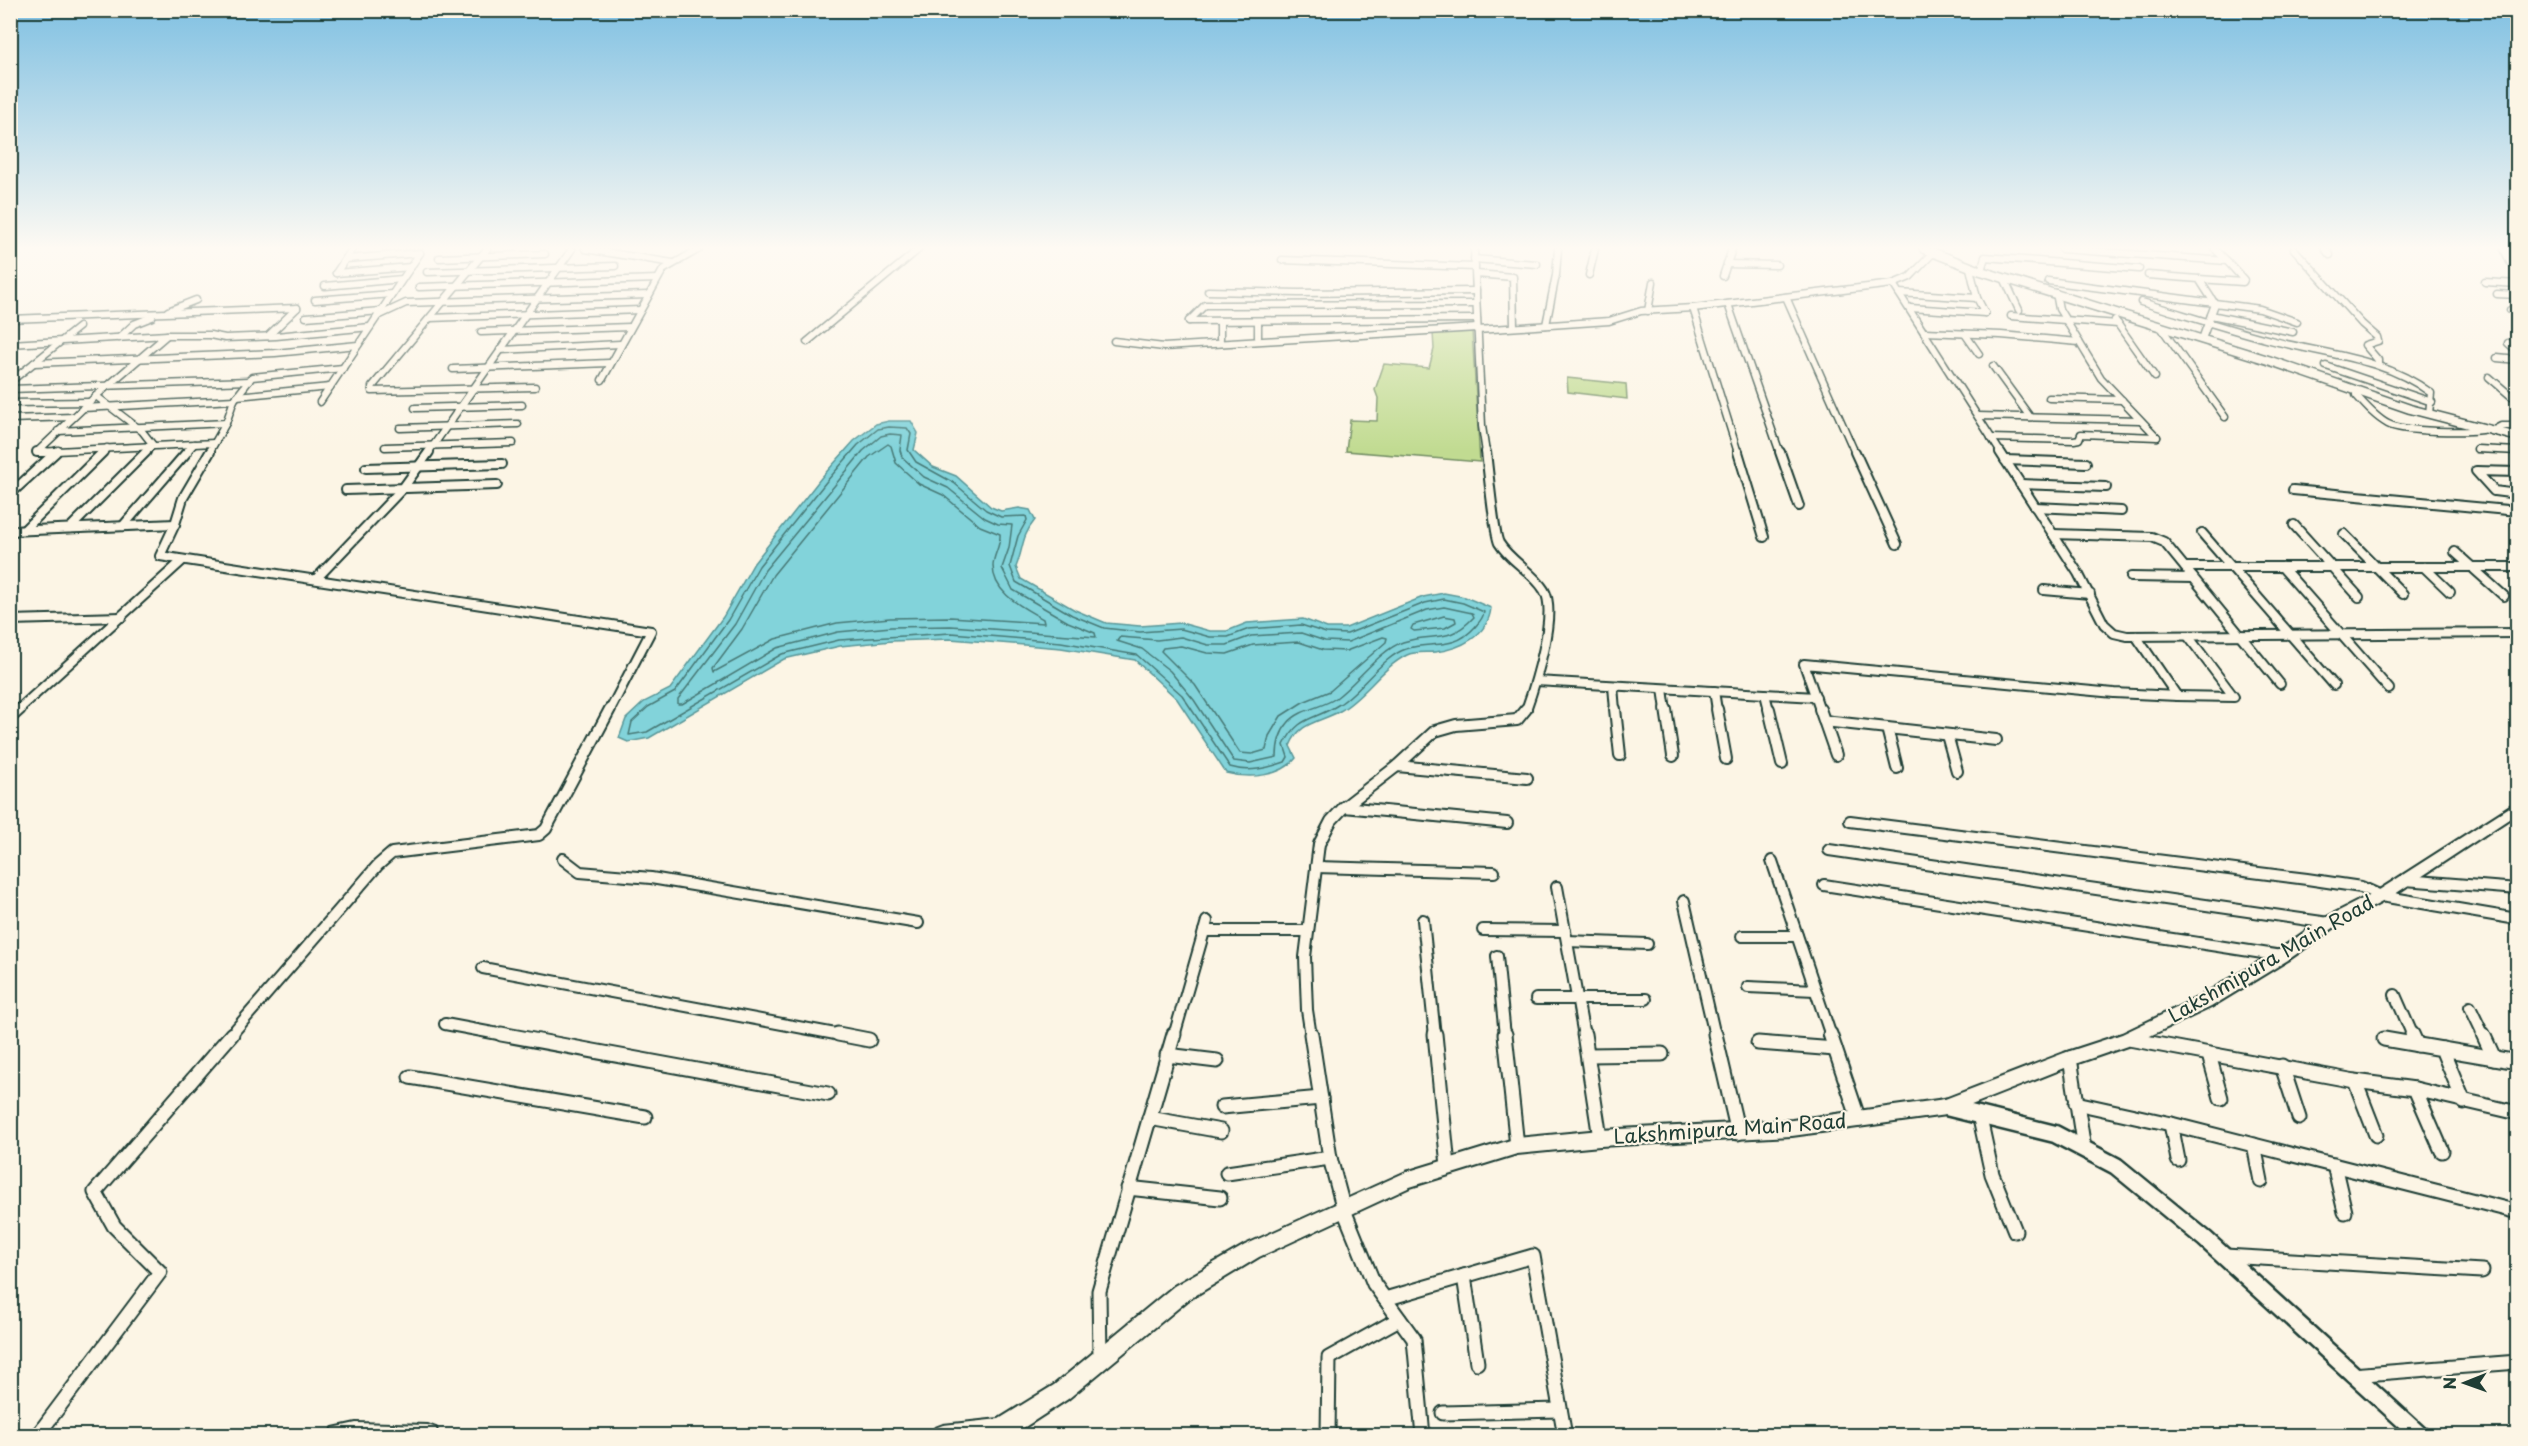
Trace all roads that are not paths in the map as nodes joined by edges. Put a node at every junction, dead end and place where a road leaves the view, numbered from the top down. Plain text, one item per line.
1 (86, 316) edge
2 (154, 316) edge
3 (288, 316) edge
4 (315, 316) edge
5 (377, 316) edge
6 (478, 316) edge
7 (524, 316) edge
8 (636, 316) edge
9 (838, 316) edge
10 (1193, 316) edge
11 (1477, 316) edge
12 (1514, 316) edge
13 (1548, 316) edge
14 (1627, 316) edge
15 (1696, 316) edge
16 (1732, 316) edge
17 (1793, 316) edge
18 (1915, 316) edge
19 (2017, 316) edge
20 (2063, 316) edge
21 (2113, 316) edge
22 (2130, 316) edge
23 (2200, 316) edge
24 (2281, 316) edge
25 (2355, 316) edge
26 (306, 317) dead end
27 (430, 318) joint
28 (10, 319) edge
29 (2210, 319) junction
30 (1294, 320) junction
31 (1331, 320) junction
32 (2065, 320) junction
33 (1220, 321) junction
34 (1258, 321) junction
35 (2297, 322) dead end
36 (2118, 324) junction
37 (1546, 325) junction
38 (1477, 326) junction
39 (2160, 326) junction
40 (79, 327) dead end
41 (370, 327) junction
42 (630, 327) junction
43 (1514, 327) junction
44 (514, 331) junction
45 (481, 332) dead end
46 (1332, 332) dead end
47 (1925, 332) junction
48 (2293, 332) dead end
49 (1965, 333) junction
50 (167, 335) junction
51 (1295, 335) dead end
52 (268, 336) junction
53 (1258, 337) dead end
54 (119, 338) junction
55 (1220, 339) dead end
56 (2202, 339) junction
57 (61, 341) junction
58 (1114, 341) dead end
59 (807, 342) dead end
60 (2079, 342) junction
61 (2508, 343) dead end
62 (10, 344) edge
63 (620, 344) junction
64 (358, 345) junction
65 (500, 350) junction
66 (2517, 352) edge
67 (1979, 354) dead end
68 (2496, 358) dead end
69 (138, 359) junction
70 (2517, 360) edge
71 (34, 363) junction
72 (609, 363) junction
73 (2378, 364) junction
74 (1993, 366) dead end
75 (2326, 366) dead end
76 (343, 368) junction
77 (486, 368) junction
78 (453, 369) dead end
79 (2155, 377) dead end
80 (2489, 377) dead end
81 (602, 380) dead end
82 (249, 381) junction
83 (10, 382) edge
84 (108, 386) junction
85 (330, 387) junction
86 (535, 387) dead end
87 (10, 389) edge
88 (472, 389) junction
89 (2356, 390) junction
90 (2517, 396) edge
91 (235, 398) junction
92 (2049, 398) dead end
93 (93, 399) junction
94 (2122, 400) junction
95 (320, 402) dead end
96 (2432, 402) junction
97 (10, 403) edge
98 (522, 405) dead end
99 (108, 407) junction
100 (459, 407) junction
101 (83, 408) junction
102 (415, 408) dead end
103 (2429, 414) junction
104 (1978, 416) junction
105 (73, 417) junction
106 (2030, 417) junction
107 (2225, 417) dead end
108 (10, 418) edge
109 (2140, 420) junction
110 (226, 423) junction
111 (518, 424) dead end
112 (446, 426) junction
113 (2517, 426) edge
114 (138, 427) junction
115 (399, 428) dead end
116 (2489, 430) junction
117 (58, 431) junction
118 (2517, 437) edge
119 (1991, 438) junction
120 (214, 443) junction
121 (513, 443) dead end
122 (194, 444) junction
123 (153, 445) junction
124 (433, 445) junction
125 (386, 447) dead end
126 (107, 448) junction
127 (2477, 448) dead end
128 (58, 450) junction
129 (2517, 451) edge
130 (2005, 460) junction
131 (2086, 463) dead end
132 (502, 464) dead end
133 (418, 466) junction
134 (366, 468) dead end
135 (2517, 472) edge
136 (2020, 484) junction
137 (496, 485) dead end
138 (2106, 487) dead end
139 (403, 488) junction
140 (346, 490) dead end
141 (2293, 490) dead end
142 (10, 494) edge
143 (2517, 494) edge
144 (1799, 506) dead end
145 (2035, 507) junction
146 (2517, 510) edge
147 (2121, 511) dead end
148 (176, 524) junction
149 (2294, 525) dead end
150 (123, 526) junction
151 (70, 528) junction
152 (24, 530) junction
153 (10, 531) edge
154 (2202, 533) dead end
155 (2053, 534) junction
156 (2344, 534) dead end
157 (1764, 537) dead end
158 (1897, 544) dead end
159 (2455, 552) dead end
160 (183, 560) junction
161 (2185, 567) junction
162 (2233, 567) junction
163 (2282, 567) junction
164 (2331, 567) junction
165 (2376, 567) junction
166 (2424, 567) junction
167 (2473, 567) junction
168 (2517, 567) edge
169 (2131, 577) dead end
170 (2193, 578) junction
171 (316, 579) junction
172 (2044, 590) dead end
173 (2450, 592) dead end
174 (2090, 594) junction
175 (2403, 594) dead end
176 (2504, 596) dead end
177 (2359, 597) dead end
178 (122, 617) junction
179 (10, 620) edge
180 (2517, 633) edge
181 (2292, 635) junction
182 (2343, 635) junction
183 (2136, 636) junction
184 (2188, 636) junction
185 (2241, 636) junction
186 (1536, 681) junction
187 (2280, 684) dead end
188 (2334, 685) dead end
189 (1613, 686) junction
190 (1663, 689) junction
191 (2389, 689) dead end
192 (1714, 691) junction
193 (1765, 694) junction
194 (2177, 696) junction
195 (1816, 697) junction
196 (10, 718) edge
197 (1824, 721) junction
198 (1887, 728) junction
199 (1947, 735) junction
200 (1996, 740) dead end
201 (1620, 755) dead end
202 (1836, 755) dead end
203 (1673, 756) dead end
204 (1726, 759) dead end
205 (1782, 764) dead end
206 (1397, 766) junction
207 (1898, 768) dead end
208 (1957, 771) dead end
209 (1527, 778) dead end
210 (2517, 806) edge
211 (1344, 807) junction
212 (1850, 822) dead end
213 (1507, 823) dead end
214 (1830, 850) dead end
215 (563, 859) dead end
216 (1772, 861) dead end
217 (1316, 867) junction
218 (1494, 872) dead end
219 (2405, 880) junction
220 (1824, 885) dead end
221 (1557, 887) dead end
222 (2517, 889) edge
223 (2381, 896) junction
224 (1684, 901) dead end
225 (2517, 919) edge
226 (1423, 920) dead end
227 (918, 923) dead end
228 (2329, 923) junction
229 (1483, 930) dead end
230 (1308, 931) junction
231 (1566, 936) junction
232 (1742, 936) dead end
233 (1797, 936) junction
234 (1647, 945) dead end
235 (1497, 956) dead end
236 (2282, 956) junction
237 (483, 968) dead end
238 (1748, 987) dead end
239 (1815, 990) junction
240 (2395, 995) dead end
241 (1536, 999) dead end
242 (1578, 999) junction
243 (1646, 999) dead end
244 (2470, 1007) dead end
245 (446, 1024) dead end
246 (2127, 1039) junction
247 (2384, 1039) dead end
248 (869, 1040) dead end
249 (1758, 1043) dead end
250 (2417, 1045) junction
251 (1835, 1048) junction
252 (2442, 1049) junction
253 (1662, 1054) dead end
254 (1167, 1055) junction
255 (1588, 1055) junction
256 (2209, 1055) junction
257 (2070, 1058) junction
258 (2494, 1058) junction
259 (1217, 1060) dead end
260 (2517, 1062) edge
261 (2282, 1066) junction
262 (410, 1077) dead end
263 (2355, 1081) junction
264 (2415, 1089) junction
265 (828, 1094) dead end
266 (1321, 1098) junction
267 (2221, 1098) dead end
268 (2464, 1102) junction
269 (2076, 1103) junction
270 (1222, 1107) dead end
271 (1946, 1107) junction
272 (2517, 1113) edge
273 (1979, 1114) junction
274 (645, 1117) dead end
275 (1149, 1118) junction
276 (2299, 1118) dead end
277 (1859, 1120) junction
278 (2170, 1124) junction
279 (1221, 1131) dead end
280 (1738, 1132) junction
281 (2376, 1135) dead end
282 (1600, 1138) junction
283 (2254, 1145) junction
284 (1517, 1146) junction
285 (2084, 1149) junction
286 (2442, 1150) dead end
287 (1330, 1158) junction
288 (2178, 1160) dead end
289 (2334, 1165) junction
290 (1448, 1166) junction
291 (1227, 1173) dead end
292 (2261, 1181) dead end
293 (1128, 1188) junction
294 (1220, 1198) dead end
295 (1344, 1210) junction
296 (2344, 1212) dead end
297 (2517, 1212) edge
298 (2015, 1231) dead end
299 (2223, 1256) junction
300 (2482, 1271) dead end
301 (1464, 1276) junction
302 (1385, 1299) junction
303 (1400, 1319) junction
304 (1100, 1362) junction
305 (2517, 1362) edge
306 (1477, 1364) dead end
307 (2352, 1375) junction
308 (1560, 1410) junction
309 (1443, 1413) dead end
310 (1010, 1432) edge
311 (37, 1436) edge
312 (341, 1436) edge
313 (428, 1436) edge
314 (943, 1436) edge
315 (1328, 1436) edge
316 (1423, 1436) edge
317 (1564, 1436) edge
318 (2421, 1436) edge

1 - 28 street
2 - 54 street
3 - 52 street
4 - 26 street
5 - 41 street
6 - 27 street
7 - 44 street
8 - 42 street
9 - 59 street
10 - 33 street
11 - 38 street
12 - 43 street
13 - 37 street
14 - 37 street
15 - 157 street
16 - 144 street
17 - 158 street
18 - 47 street
19 - 32 street
20 - 32 street
21 - 36 street
22 - 39 street
23 - 29 street
24 - 35 street
25 - 73 street
27 - 88 street
29 - 48 street
29 - 56 street
29 - 73 street
30 - 31 street
30 - 34 street
30 - 51 street
31 - 38 street
31 - 46 street
32 - 36 street
32 - 60 street
33 - 34 street
33 - 55 street
34 - 53 street
36 - 79 street
37 - 43 street
38 - 43 street
38 - 58 street
38 - 186 street
39 - 56 street
39 - 107 street
40 - 57 street
41 - 52 street
41 - 64 street
42 - 44 street
42 - 63 street
44 - 45 street
44 - 65 street
47 - 49 street
47 - 104 street
49 - 60 street
49 - 67 street
50 - 52 street
50 - 54 street
50 - 69 street
54 - 57 street
56 - 89 street
57 - 62 street
57 - 71 street
60 - 94 street
61 - 66 street
63 - 65 street
63 - 72 street
64 - 69 street
64 - 76 street
65 - 77 street
68 - 70 street
69 - 71 street
69 - 84 street
71 - 83 street
72 - 77 street
72 - 81 street
73 - 96 street
74 - 106 street
75 - 96 street
76 - 82 street
76 - 85 street
77 - 78 street
77 - 88 street
80 - 90 street
82 - 84 street
82 - 91 street
84 - 87 street
84 - 93 street
85 - 91 street
85 - 95 street
86 - 88 street
88 - 100 street
89 - 103 street
89 - 116 street
91 - 99 street
91 - 110 street
92 - 94 street
93 - 97 street
93 - 99 street
93 - 101 street
94 - 109 street
96 - 103 street
98 - 100 street
99 - 101 street
99 - 114 street
100 - 102 street
100 - 112 street
101 - 105 street
103 - 116 street
104 - 106 street
104 - 119 street
105 - 108 street
105 - 117 street
106 - 109 street
109 - 119 street
110 - 114 street
110 - 120 street
111 - 112 street
112 - 115 street
112 - 124 street
113 - 116 street
114 - 117 street
114 - 123 street
116 - 118 street
117 - 128 street
119 - 130 street
120 - 122 street
120 - 148 street
121 - 124 street
122 - 123 street
122 - 150 street
123 - 126 street
123 - 151 street
124 - 125 street
124 - 133 street
126 - 128 street
126 - 152 street
127 - 129 street
128 - 142 street
130 - 131 street
130 - 136 street
132 - 133 street
133 - 134 street
133 - 139 street
135 - 143 street
136 - 138 street
136 - 145 street
137 - 139 street
139 - 140 street
139 - 171 street
141 - 146 street
145 - 147 street
145 - 155 street
148 - 150 street
148 - 160 street
149 - 164 street
150 - 151 street
151 - 152 street
152 - 153 street
154 - 162 street
155 - 161 street
155 - 174 street
156 - 165 street
159 - 167 street
160 - 171 street
160 - 178 street
161 - 162 street
161 - 170 street
162 - 163 street
162 - 181 street
163 - 164 street
163 - 182 street
164 - 165 street
164 - 177 street
165 - 166 street
165 - 175 street
166 - 167 street
166 - 173 street
167 - 168 street
167 - 176 street
169 - 170 street
170 - 185 street
171 - 311 street
172 - 174 street
174 - 183 street
178 - 179 street
178 - 196 street
180 - 182 street
181 - 182 street
181 - 185 street
181 - 188 street
182 - 191 street
183 - 184 street
183 - 194 street
184 - 185 street
184 - 194 street
185 - 187 street
186 - 189 street
186 - 206 street
189 - 190 street
189 - 201 street
190 - 192 street
190 - 203 street
192 - 193 street
192 - 204 street
193 - 195 street
193 - 205 street
194 - 195 street
195 - 197 street
197 - 198 street
197 - 202 street
198 - 199 street
198 - 207 street
199 - 200 street
199 - 208 street
206 - 209 street
206 - 211 street
210 - 219 main road, Lakshmipura Main Road
211 - 213 street
211 - 217 street
212 - 223 street
214 - 228 street
215 - 227 street
216 - 233 street
217 - 218 street
217 - 230 street
219 - 222 street
219 - 223 main road, Lakshmipura Main Road
220 - 236 street
221 - 231 street
223 - 225 street
223 - 228 main road, Lakshmipura Main Road
224 - 280 street
226 - 290 street
228 - 236 main road, Lakshmipura Main Road
229 - 231 street
230 - 254 street
230 - 266 street
231 - 234 street
231 - 242 street
232 - 233 street
233 - 239 street
235 - 284 street
236 - 246 main road, Lakshmipura Main Road
237 - 248 street
238 - 239 street
239 - 251 street
240 - 250 street
241 - 242 street
242 - 243 street
242 - 255 street
244 - 258 street
245 - 265 street
246 - 256 street
246 - 257 main road, Lakshmipura Main Road
247 - 250 street
249 - 251 street
250 - 252 street
251 - 277 street
252 - 258 street
252 - 268 street
253 - 255 street
254 - 259 street
254 - 275 street
255 - 282 street
256 - 261 street
256 - 267 street
257 - 269 street
257 - 271 main road, Lakshmipura Main Road
258 - 260 street
261 - 263 street
261 - 276 street
262 - 274 street
263 - 264 street
263 - 281 street
264 - 268 street
264 - 286 street
266 - 270 street
266 - 287 street
268 - 272 street
269 - 278 street
269 - 285 street
271 - 273 street
271 - 277 main road, Lakshmipura Main Road
273 - 285 street
273 - 298 street
275 - 279 street
275 - 293 street
277 - 280 main road, Lakshmipura Main Road
278 - 283 street
278 - 288 street
280 - 282 main road, Lakshmipura Main Road
282 - 284 main road, Lakshmipura Main Road
283 - 289 street
283 - 292 street
284 - 290 main road, Lakshmipura Main Road
285 - 299 street
287 - 291 street
287 - 295 street
289 - 296 street
289 - 297 street
290 - 295 main road, Lakshmipura Main Road
293 - 294 street
293 - 304 street
295 - 302 street
295 - 304 main road, Lakshmipura Main Road
299 - 300 street
299 - 307 street
301 - 302 street
301 - 306 street
301 - 308 street
302 - 303 street
303 - 315 street
303 - 316 street
304 - 310 main road, Lakshmipura Main Road
305 - 307 street
307 - 318 street
308 - 309 street
308 - 317 street
310 - 314 main road, Lakshmipura Main Road
312 - 313 main road

